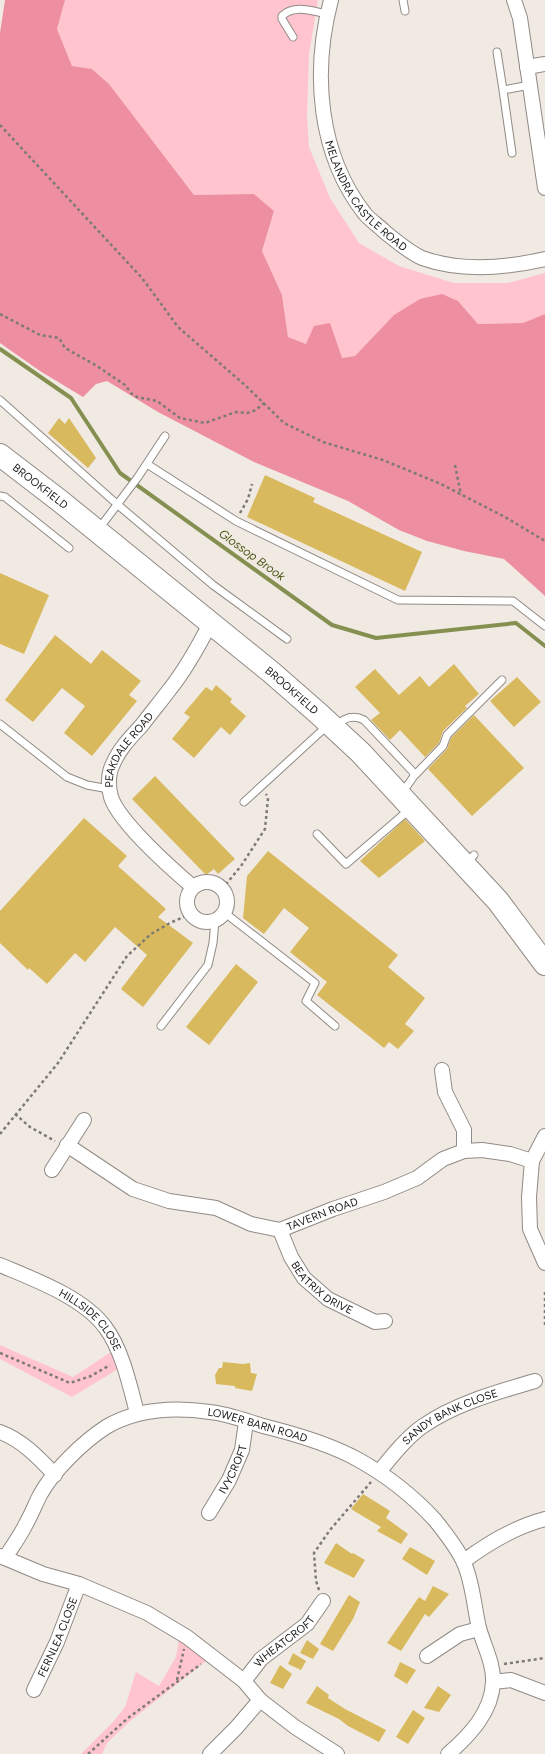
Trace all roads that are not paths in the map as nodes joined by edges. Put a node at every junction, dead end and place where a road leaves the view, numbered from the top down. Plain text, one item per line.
1 (331, 0) edge
2 (403, 0) edge
3 (514, 0) edge
4 (405, 11) dead end
5 (327, 14) junction
6 (293, 37) dead end
7 (497, 52) dead end
8 (545, 64) edge
9 (527, 67) junction
10 (530, 85) junction
11 (503, 90) junction
12 (512, 153) dead end
13 (543, 158) edge
14 (545, 188) edge
15 (545, 259) edge
16 (0, 400) edge
17 (165, 436) dead end
18 (0, 455) edge
19 (146, 464) junction
20 (0, 496) edge
21 (118, 505) junction
22 (97, 531) junction
23 (69, 548) dead end
24 (210, 624) junction
25 (545, 626) edge
26 (287, 639) dead end
27 (502, 680) dead end
28 (0, 724) edge
29 (331, 726) junction
30 (414, 776) junction
31 (109, 789) junction
32 (244, 802) dead end
33 (405, 802) junction
34 (316, 834) dead end
35 (193, 887) junction
36 (220, 917) junction
37 (545, 964) edge
38 (160, 1026) dead end
39 (335, 1026) dead end
40 (442, 1070) dead end
41 (84, 1120) dead end
42 (545, 1136) edge
43 (67, 1145) junction
44 (464, 1151) junction
45 (532, 1161) junction
46 (52, 1170) dead end
47 (280, 1230) junction
48 (545, 1263) edge
49 (0, 1265) edge
50 (385, 1321) dead end
51 (535, 1381) dead end
52 (137, 1413) junction
53 (246, 1422) junction
54 (0, 1432) edge
55 (379, 1472) junction
56 (55, 1474) junction
57 (209, 1513) dead end
58 (545, 1519) edge
59 (3, 1557) edge
60 (464, 1561) junction
61 (79, 1584) junction
62 (323, 1601) road end
63 (480, 1628) junction
64 (427, 1656) dead end
65 (244, 1681) junction
66 (494, 1682) junction
67 (34, 1690) dead end
68 (545, 1693) edge
69 (260, 1700) junction
70 (210, 1754) edge
71 (337, 1754) edge
72 (448, 1754) edge

1 - 5 street, MELANDRA CASTLE ROAD
2 - 4 lane
3 - 9 street
5 - 6 lane
5 - 15 street, MELANDRA CASTLE ROAD
7 - 11 lane
8 - 9 street
9 - 10 street
10 - 11 lane
10 - 13 street
11 - 12 lane
13 - 14 street
16 - 21 lane
17 - 19 lane
18 - 22 main road, BROOKFIELD
19 - 21 lane
19 - 25 lane
20 - 23 lane
21 - 22 lane
21 - 26 lane
22 - 24 main road, BROOKFIELD
24 - 29 main road, BROOKFIELD
24 - 31 street, PEAKDALE ROAD
27 - 30 lane
28 - 31 lane
29 - 30 lane
29 - 32 lane
29 - 33 main road, BROOKFIELD
30 - 33 lane
31 - 35 street, PEAKDALE ROAD
33 - 34 lane
33 - 37 main road, BROOKFIELD
35 - 36 street
35 - 36 street
36 - 38 lane
36 - 39 lane
40 - 44 street
41 - 43 street
42 - 45 street
43 - 46 street
43 - 47 street, TAVERN ROAD
44 - 45 street, TAVERN ROAD
44 - 47 street, TAVERN ROAD
45 - 48 street
47 - 50 street, BEATRIX DRIVE
49 - 52 street, HILLSIDE CLOSE
51 - 55 street, SANDY BANK CLOSE
52 - 53 street, LOWER BARN ROAD
52 - 56 street, LOWER BARN ROAD
53 - 55 street, LOWER BARN ROAD
53 - 57 street, IVYCROFT
54 - 56 street
55 - 60 street, LOWER BARN ROAD
56 - 59 street, LOWER BARN ROAD
58 - 60 street
59 - 61 street, LOWER BARN ROAD
60 - 63 street, LOWER BARN ROAD
61 - 65 street, LOWER BARN ROAD
61 - 67 street, FERNLEA CLOSE
62 - 65 street, WHEATCROFT
63 - 64 street
63 - 66 street, LOWER BARN ROAD
65 - 69 street, LOWER BARN ROAD
66 - 68 street
66 - 72 street, LOWER BARN ROAD
69 - 70 street
69 - 71 street, LOWER BARN ROAD

